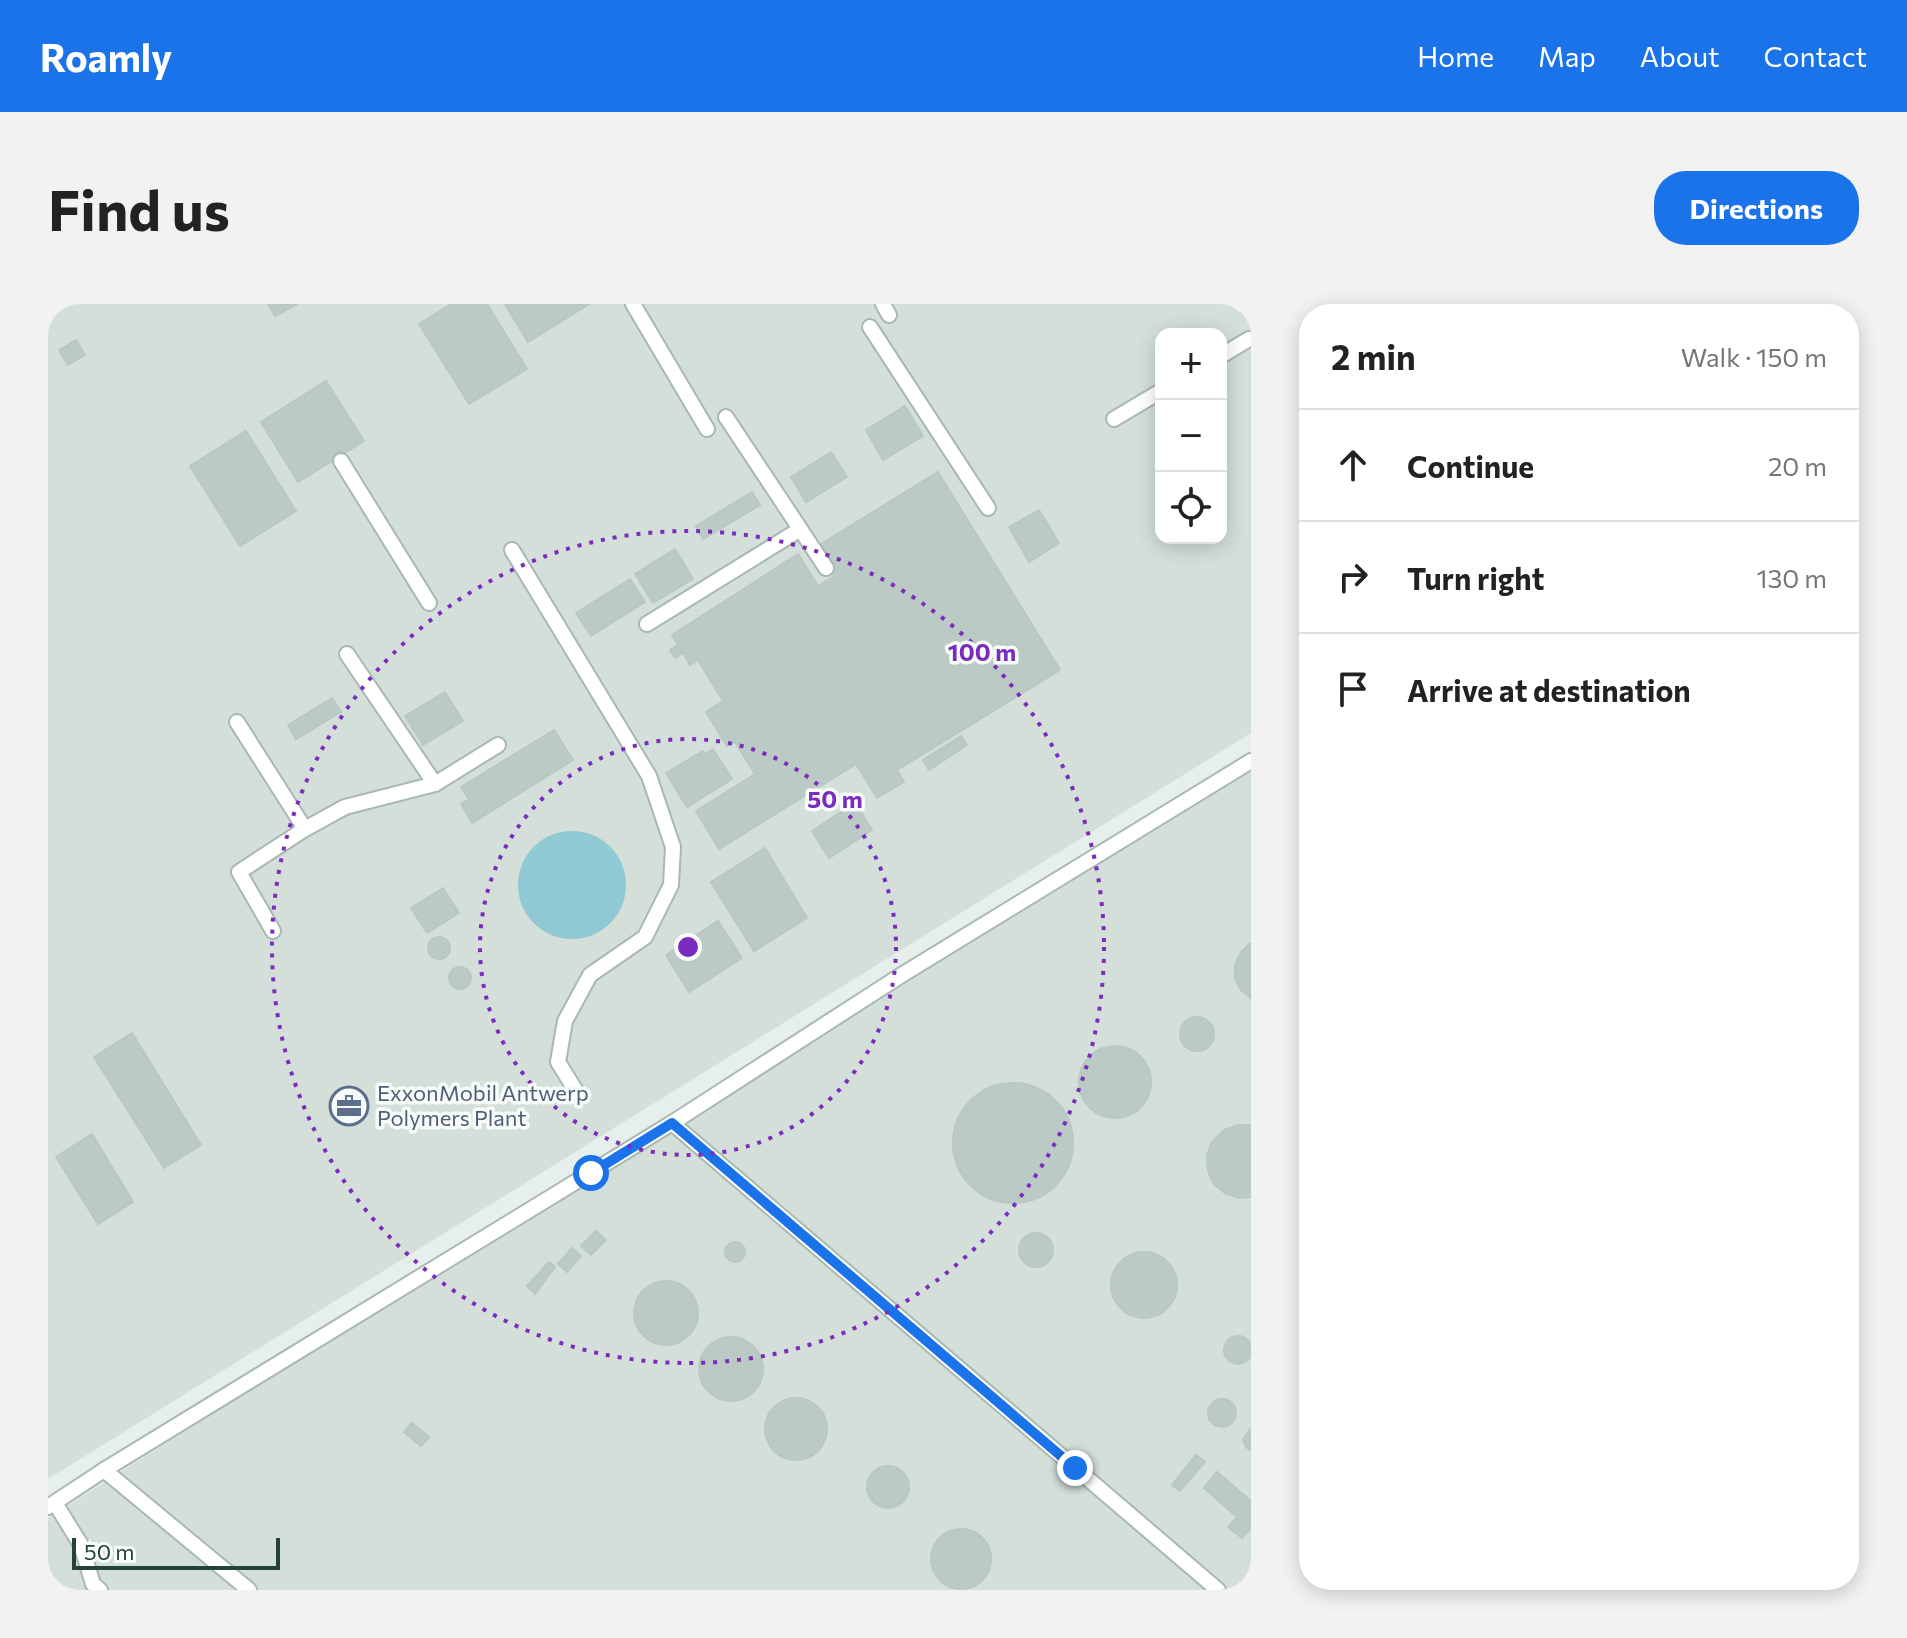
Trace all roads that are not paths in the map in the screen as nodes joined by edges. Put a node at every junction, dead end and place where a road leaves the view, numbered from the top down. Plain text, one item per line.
1 (633, 304) edge
2 (870, 327) dead end
3 (1249, 339) edge
4 (1227, 352) edge
5 (1155, 395) edge
6 (726, 417) dead end
7 (1114, 419) dead end
8 (707, 429) dead end
9 (341, 461) dead end
10 (988, 508) dead end
11 (799, 530) junction
12 (512, 550) dead end
13 (826, 568) dead end
14 (429, 603) dead end
15 (647, 624) dead end
16 (347, 654) dead end
17 (237, 722) dead end
18 (498, 745) dead end
19 (1251, 761) edge
20 (435, 784) junction
21 (305, 829) junction
22 (273, 931) dead end
23 (576, 1091) dead end
24 (672, 1123) junction
25 (104, 1470) junction
26 (52, 1505) edge
27 (100, 1590) edge
28 (249, 1590) edge
29 (1218, 1590) edge

1 - 8 lane
2 - 10 lane
3 - 4 lane
5 - 7 lane
6 - 11 lane
9 - 14 lane
11 - 13 lane
11 - 15 lane
12 - 23 lane
16 - 20 lane
17 - 21 lane
18 - 20 lane
19 - 24 lane
20 - 21 lane
21 - 22 lane
24 - 25 lane
24 - 29 lane
25 - 26 lane
25 - 28 lane
26 - 27 lane

